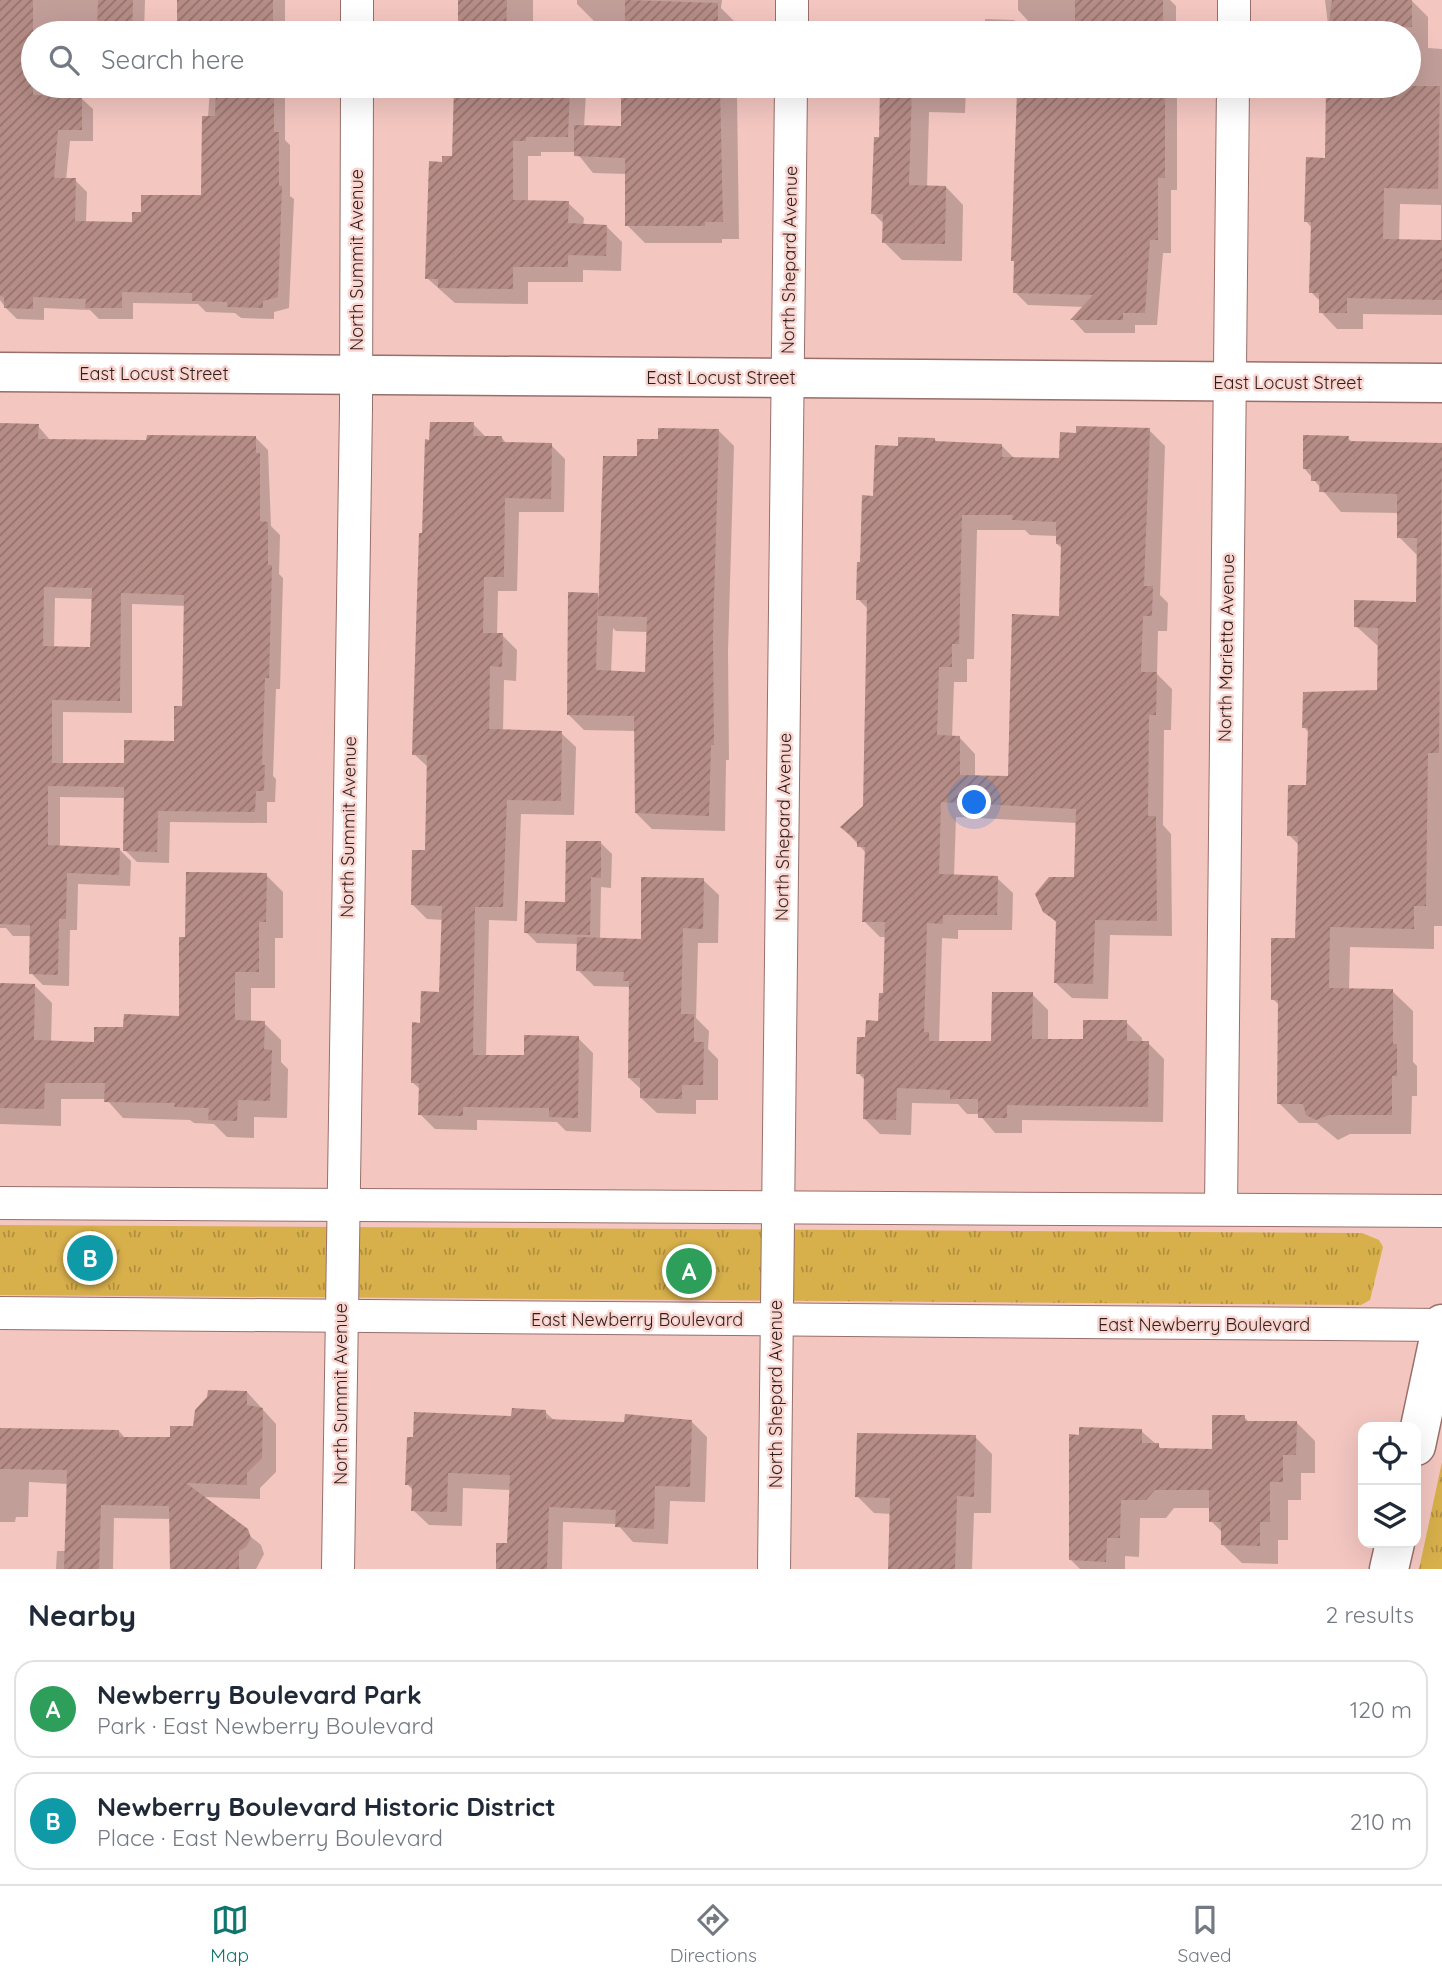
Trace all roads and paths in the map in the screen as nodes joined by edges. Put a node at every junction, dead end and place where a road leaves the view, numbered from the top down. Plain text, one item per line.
1 (357, 0) edge
2 (792, 0) edge
3 (1234, 0) edge
4 (357, 21) edge
5 (792, 21) edge
6 (1234, 21) edge
7 (357, 98) edge
8 (791, 98) edge
9 (1233, 98) edge
10 (0, 372) edge
11 (356, 374) junction
12 (788, 378) junction
13 (1229, 381) junction
14 (1442, 383) edge
15 (0, 1203) edge
16 (342, 1205) junction
17 (778, 1207) junction
18 (1220, 1209) junction
19 (1442, 1211) edge
20 (0, 1313) edge
21 (341, 1316) junction
22 (776, 1320) junction
23 (1442, 1325) edge
24 (1421, 1423) edge
25 (1394, 1548) edge
26 (338, 1569) edge
27 (774, 1569) edge
28 (1389, 1569) edge

1 - 4 street
2 - 5 street
3 - 6 street
7 - 11 street, North Summit Avenue
8 - 12 street, North Shepard Avenue
9 - 13 street, North Marietta Avenue
10 - 11 main road, East Locust Street
11 - 12 main road, East Locust Street
11 - 16 street, North Summit Avenue
12 - 13 main road, East Locust Street
12 - 17 street, North Shepard Avenue
13 - 14 main road, East Locust Street
13 - 18 street, North Marietta Avenue
15 - 16 street
16 - 17 street
16 - 21 street, North Summit Avenue
17 - 18 street
17 - 22 street, North Shepard Avenue
18 - 19 street
20 - 21 street, East Newberry Boulevard
21 - 22 street, East Newberry Boulevard
21 - 26 street, North Summit Avenue
22 - 23 street, East Newberry Boulevard
22 - 27 street, North Shepard Avenue
23 - 24 main road
25 - 28 main road

